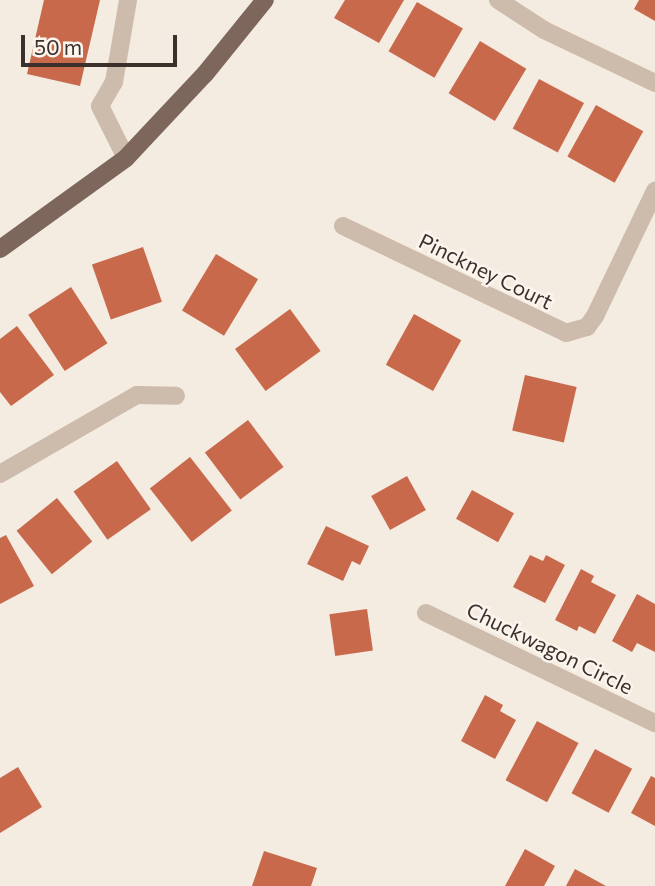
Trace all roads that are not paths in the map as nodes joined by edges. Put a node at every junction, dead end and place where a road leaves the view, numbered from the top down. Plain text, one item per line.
1 (128, 0) edge
2 (498, 0) edge
3 (258, 3) edge
4 (655, 83) edge
5 (126, 158) junction
6 (655, 191) edge
7 (343, 226) dead end
8 (0, 250) edge
9 (176, 396) dead end
10 (0, 474) edge
11 (426, 613) dead end
12 (655, 723) edge

1 - 5 street
2 - 4 street
3 - 5 main road
5 - 8 main road
6 - 7 street, Pinckney Court
9 - 10 street
11 - 12 street, Chuckwagon Circle

